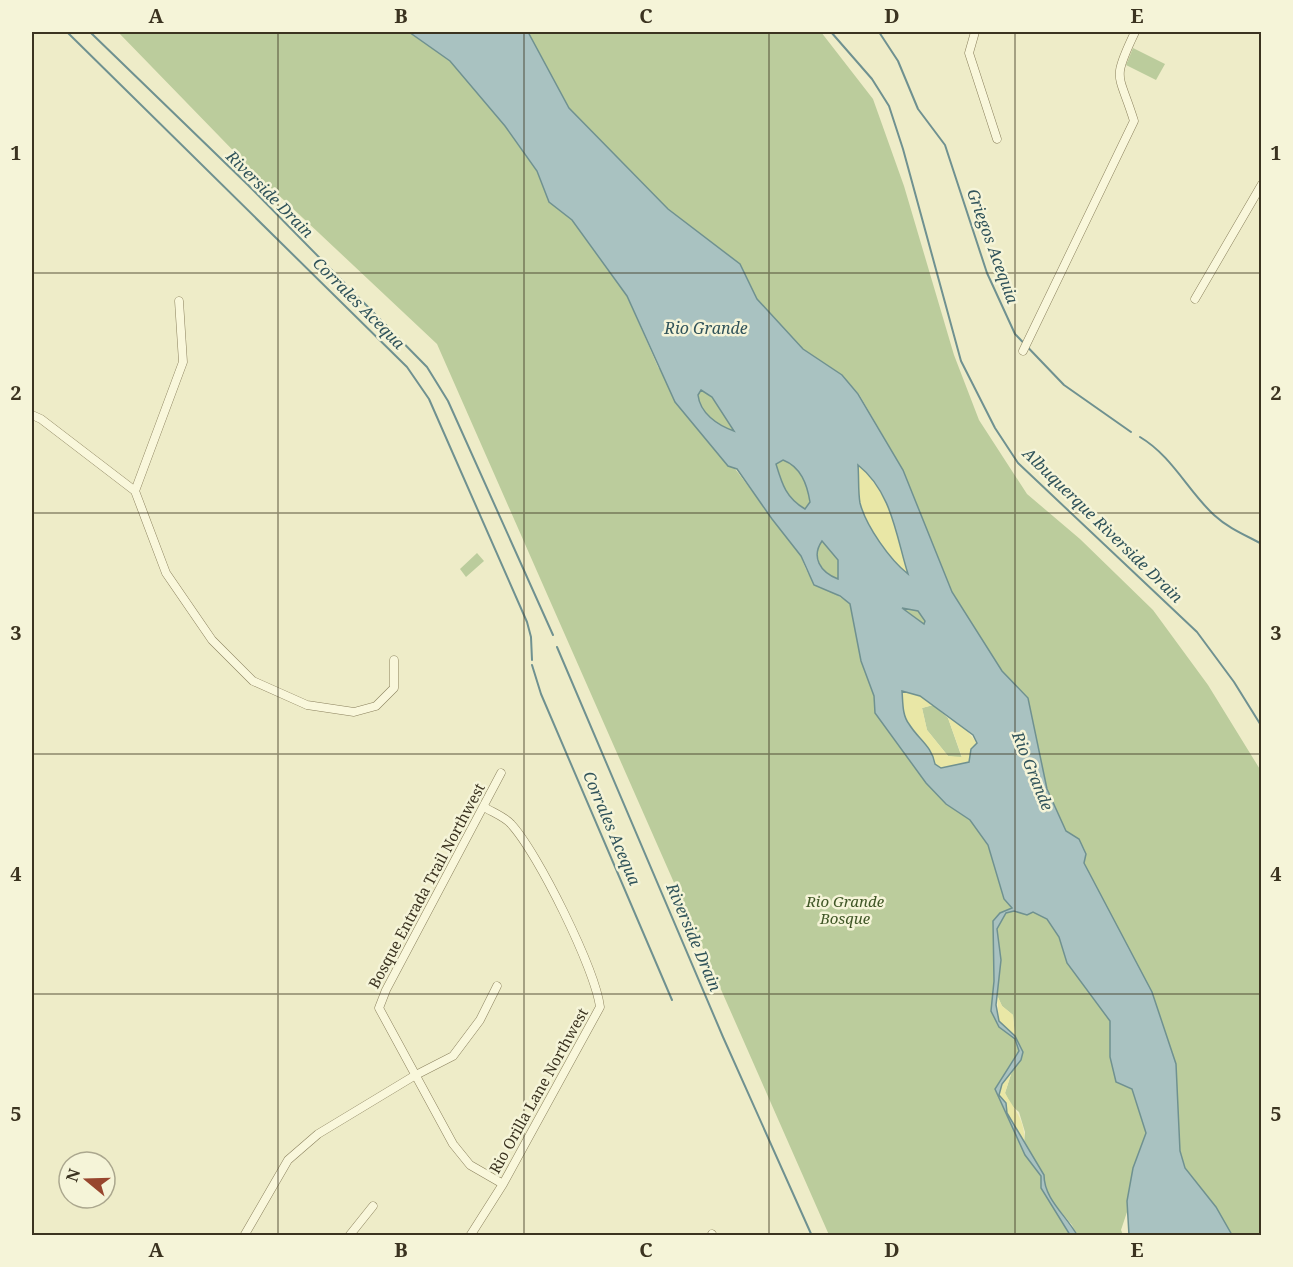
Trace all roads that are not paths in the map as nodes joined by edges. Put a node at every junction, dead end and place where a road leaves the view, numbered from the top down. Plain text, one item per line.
1 (975, 32) edge
2 (1135, 32) edge
3 (997, 139) dead end
4 (1262, 184) edge
5 (1196, 299) dead end
6 (179, 301) dead end
7 (1023, 350) dead end
8 (32, 415) edge
9 (135, 491) junction
10 (394, 660) dead end
11 (501, 773) dead end
12 (484, 807) junction
13 (497, 986) dead end
14 (414, 1076) junction
15 (503, 1184) junction
16 (373, 1206) dead end
17 (244, 1236) edge
18 (349, 1236) edge
19 (471, 1236) edge

1 - 3 street
2 - 7 street
4 - 5 street
6 - 9 street
8 - 9 street
9 - 10 street
11 - 12 street, Bosque Entrada Trail Northwest
12 - 14 street, Bosque Entrada Trail Northwest
12 - 15 street, Rio Orilla Lane Northwest
13 - 14 street
14 - 15 street
14 - 17 street
15 - 19 street, Rio Orilla Lane Northwest
16 - 18 street

